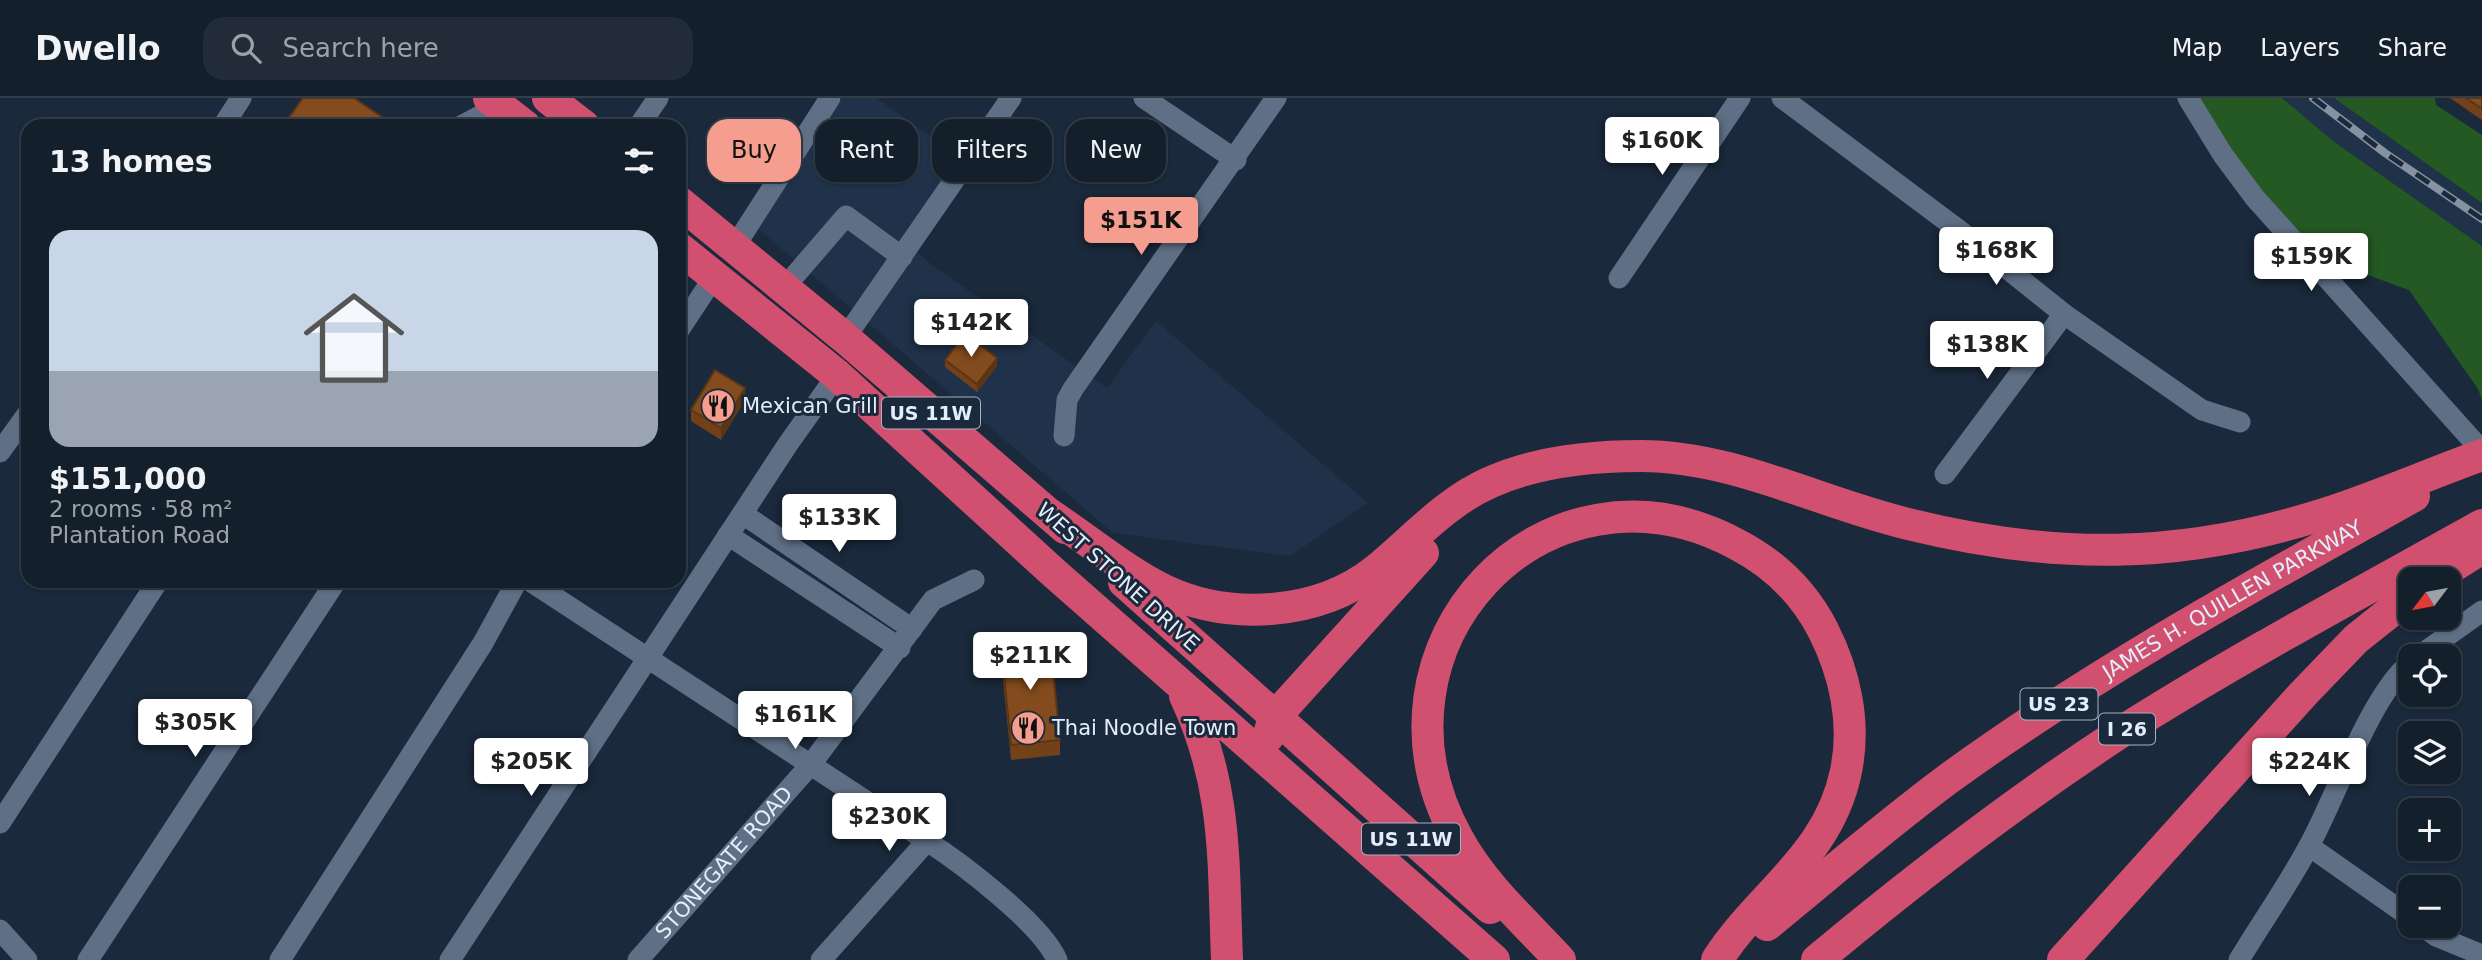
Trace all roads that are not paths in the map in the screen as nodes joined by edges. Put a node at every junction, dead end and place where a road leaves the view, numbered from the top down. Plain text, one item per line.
1 (241, 98) edge
2 (466, 98) edge
3 (548, 98) edge
4 (657, 98) edge
5 (830, 98) edge
6 (1011, 98) edge
7 (1144, 98) edge
8 (1276, 98) edge
9 (1740, 98) edge
10 (1782, 98) edge
11 (2188, 98) edge
12 (494, 102) edge
13 (228, 119) edge
14 (463, 119) edge
15 (469, 119) edge
16 (516, 119) edge
17 (575, 119) edge
18 (644, 119) edge
19 (1236, 160) junction
20 (686, 208) edge
21 (735, 247) junction
22 (686, 254) edge
23 (902, 257) junction
24 (714, 277) junction
25 (1619, 278) dead end
26 (784, 288) junction
27 (2064, 314) junction
28 (686, 319) edge
29 (845, 338) junction
30 (837, 376) junction
31 (2240, 422) dead end
32 (21, 423) edge
33 (1064, 436) dead end
34 (0, 452) edge
35 (2482, 455) edge
36 (1542, 466) junction
37 (1945, 474) dead end
38 (2415, 487) junction
39 (1017, 488) junction
40 (743, 514) junction
41 (1049, 514) junction
42 (728, 535) junction
43 (2476, 540) edge
44 (2446, 567) edge
45 (974, 580) dead end
46 (153, 588) edge
47 (332, 588) edge
48 (513, 588) edge
49 (540, 588) edge
50 (2398, 606) edge
51 (2482, 611) edge
52 (912, 629) junction
53 (2436, 644) edge
54 (900, 648) junction
55 (648, 660) junction
56 (2398, 672) edge
57 (1181, 685) junction
58 (1274, 718) junction
59 (812, 763) junction
60 (1268, 763) junction
61 (0, 823) edge
62 (927, 841) junction
63 (2309, 846) junction
64 (2398, 909) edge
65 (0, 930) edge
66 (2441, 938) edge
67 (2482, 955) edge
68 (27, 960) edge
69 (88, 960) edge
70 (280, 960) edge
71 (450, 960) edge
72 (639, 960) edge
73 (821, 960) edge
74 (1057, 960) edge
75 (1227, 960) edge
76 (1494, 960) edge
77 (1549, 960) edge
78 (1560, 960) edge
79 (1717, 960) edge
80 (1726, 960) edge
81 (1817, 960) edge
82 (2063, 960) edge
83 (2239, 960) edge

1 - 13 street
2 - 14 street
3 - 17 highway
4 - 18 street
5 - 21 street
6 - 23 street
7 - 19 street
8 - 19 street
9 - 25 street
10 - 27 street
11 - 35 street
12 - 15 street
12 - 16 highway
19 - 33 street
20 - 21 highway, WEST STONE DRIVE / US 11W
21 - 26 highway, WEST STONE DRIVE / US 11W
22 - 24 highway, WEST STONE DRIVE / US 11W
23 - 26 street
23 - 29 street
24 - 28 street
24 - 29 highway
24 - 30 highway, WEST STONE DRIVE / US 11W
26 - 29 highway, WEST STONE DRIVE / US 11W
27 - 31 street
27 - 37 street
29 - 39 highway, WEST STONE DRIVE / US 11W
30 - 39 highway
30 - 40 street
30 - 57 highway, WEST STONE DRIVE / US 11W
32 - 34 street
35 - 38 highway
36 - 38 highway
36 - 41 highway
36 - 58 highway
38 - 80 highway, JAMES H. QUILLEN PARKWAY / US 23
39 - 41 highway, WEST STONE DRIVE / US 11W
40 - 42 street
40 - 52 street
41 - 58 highway, WEST STONE DRIVE / US 11W
42 - 54 street
42 - 55 street
43 - 44 highway
43 - 81 highway, I 26
45 - 52 street, STONEGATE ROAD
46 - 61 street
47 - 69 street
48 - 70 street
49 - 55 street
50 - 82 highway
51 - 53 street
52 - 54 street, STONEGATE ROAD
54 - 59 street, STONEGATE ROAD
55 - 59 street
55 - 71 street
56 - 63 street
57 - 60 highway, WEST STONE DRIVE / US 11W
57 - 75 highway
58 - 60 highway
58 - 77 highway, WEST STONE DRIVE / US 11W
59 - 62 street
59 - 72 street, STONEGATE ROAD
60 - 76 highway, WEST STONE DRIVE / US 11W
62 - 73 street
62 - 74 street
63 - 64 street
63 - 83 street
65 - 68 street
66 - 67 street
78 - 79 highway

